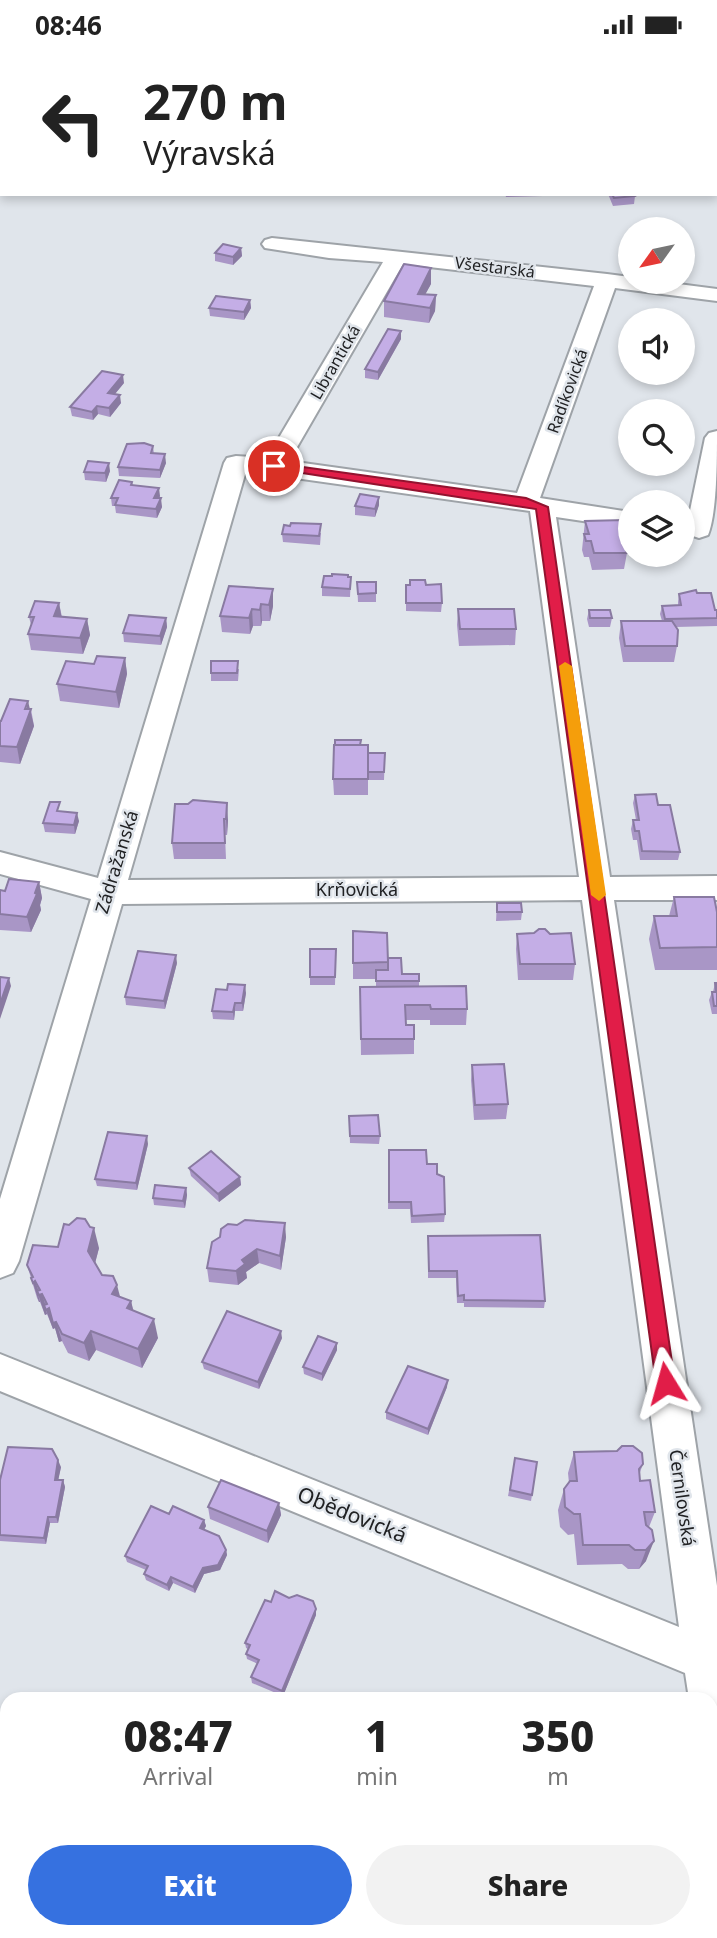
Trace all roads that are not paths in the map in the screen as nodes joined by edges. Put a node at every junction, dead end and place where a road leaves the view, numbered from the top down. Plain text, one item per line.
1 (272, 244) dead end
2 (396, 258) junction
3 (607, 281) junction
4 (717, 295) edge
5 (717, 438) edge
6 (274, 466) junction
7 (534, 505) junction
8 (618, 518) edge
9 (699, 530) edge
10 (0, 863) edge
11 (717, 888) edge
12 (598, 889) junction
13 (108, 892) junction
14 (0, 1261) edge
15 (0, 1372) edge
16 (710, 1661) edge
17 (713, 1692) edge

1 - 2 street, Všestarská
2 - 3 street, Všestarská
2 - 6 street, Librantická
3 - 4 street, Všestarská
3 - 7 street, Radíkovická
5 - 9 street
6 - 7 street
6 - 13 street, Zádražanská
7 - 8 street
7 - 12 street, Černilovská
10 - 13 street, Krňovická
11 - 12 street, Krňovická
12 - 13 street, Krňovická
12 - 16 street, Černilovská
13 - 14 street, Zádražanská
15 - 16 street, Obědovická
16 - 17 street, Černilovská

